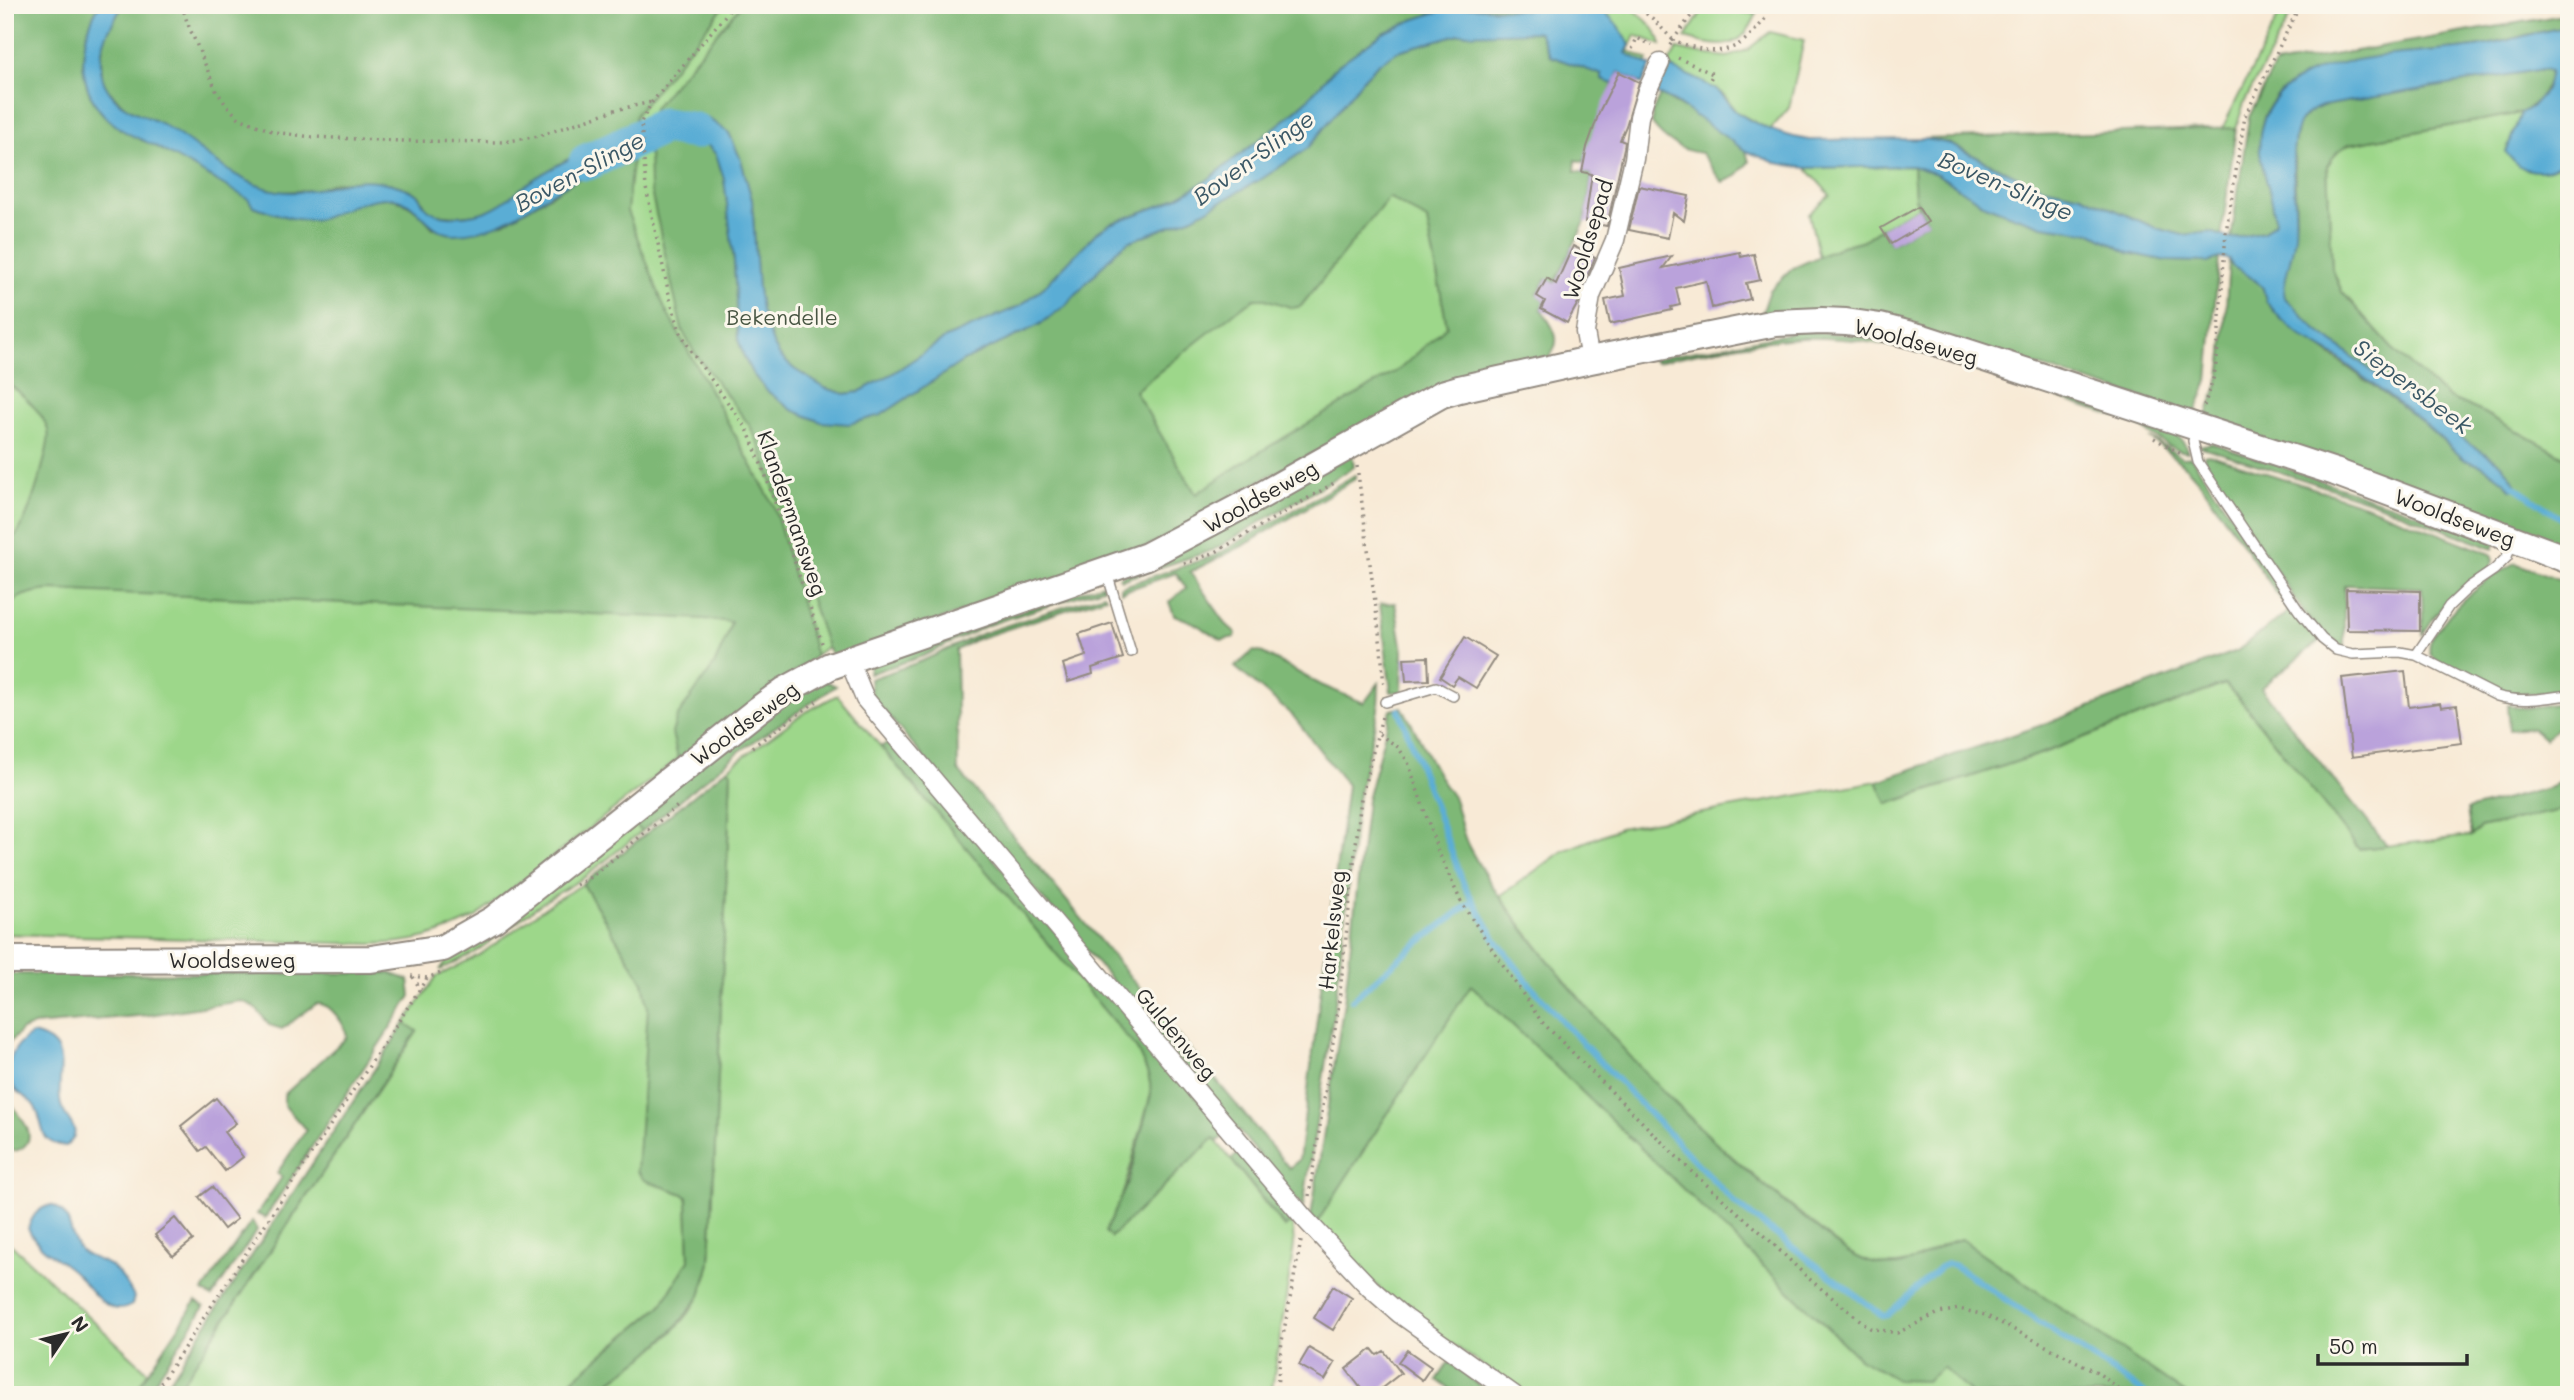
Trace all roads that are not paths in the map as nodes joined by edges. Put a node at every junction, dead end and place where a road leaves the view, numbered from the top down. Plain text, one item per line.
1 (1660, 63) road end
2 (1590, 359) junction
3 (2196, 441) junction
4 (2512, 539) junction
5 (2569, 560) edge
6 (1106, 571) junction
7 (1130, 652) dead end
8 (2416, 655) junction
9 (839, 663) junction
10 (2569, 695) edge
11 (1454, 696) dead end
12 (1385, 702) road end
13 (5, 960) edge
14 (1514, 1395) edge

1 - 2 street, Wooldsepad
2 - 3 main road, Wooldseweg
2 - 6 main road, Wooldseweg
3 - 4 main road, Wooldseweg
3 - 8 lane
4 - 5 main road, Wooldseweg
4 - 8 lane
6 - 7 lane
6 - 9 main road, Wooldseweg
8 - 10 lane
9 - 13 main road, Wooldseweg
9 - 14 street, Guldenweg
11 - 12 lane

